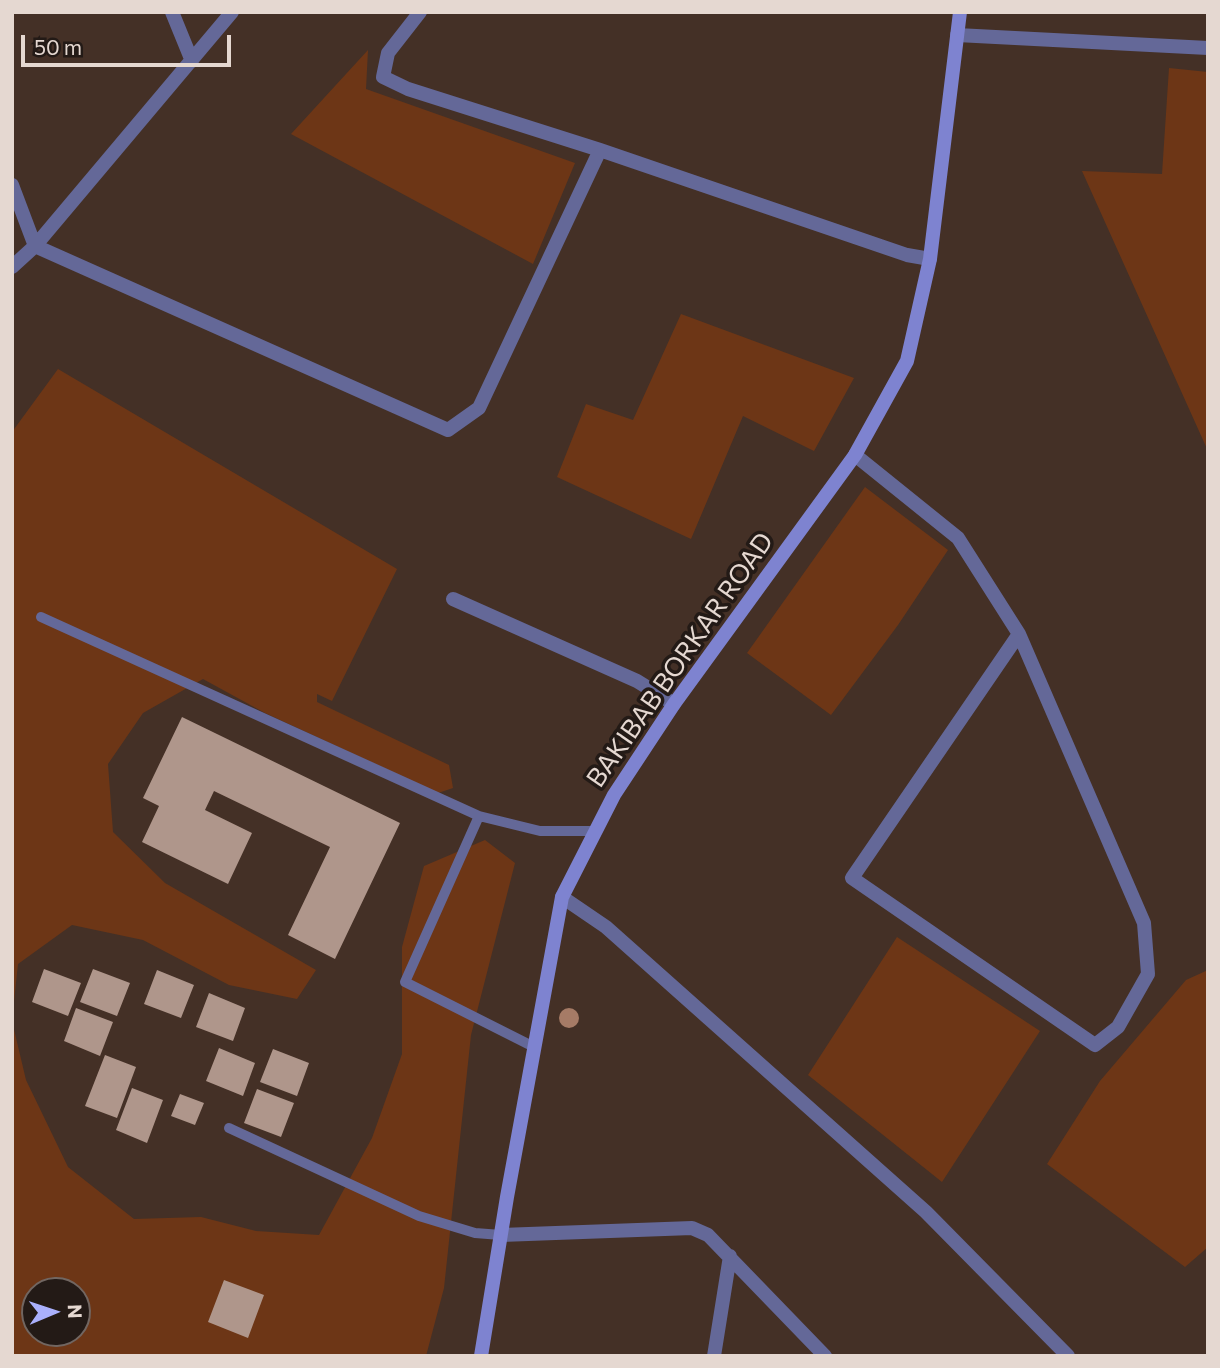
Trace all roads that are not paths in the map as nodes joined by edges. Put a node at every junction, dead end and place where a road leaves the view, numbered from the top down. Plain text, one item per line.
1 (172, 12) edge
2 (232, 12) edge
3 (421, 12) edge
4 (960, 12) edge
5 (957, 35) junction
6 (1208, 48) edge
7 (192, 61) junction
8 (600, 150) junction
9 (12, 185) edge
10 (35, 246) junction
11 (930, 259) junction
12 (12, 267) edge
13 (855, 455) junction
14 (453, 599) dead end
15 (41, 617) dead end
16 (1019, 634) junction
17 (674, 704) junction
18 (479, 816) junction
19 (596, 831) junction
20 (562, 897) junction
21 (534, 1047) junction
22 (229, 1128) dead end
23 (501, 1235) junction
24 (730, 1256) junction
25 (481, 1356) edge
26 (714, 1356) edge
27 (825, 1356) edge
28 (1068, 1356) edge

1 - 7 street
2 - 7 street
3 - 8 street
4 - 5 street, BAKIBAB BORKAR ROAD
5 - 6 street
5 - 11 street, BAKIBAB BORKAR ROAD
7 - 10 street
8 - 10 street
8 - 11 street
9 - 10 street
10 - 12 street
11 - 13 street, BAKIBAB BORKAR ROAD
13 - 16 street
13 - 17 street, BAKIBAB BORKAR ROAD
14 - 17 street
15 - 18 lane
16 - 16 street
17 - 19 street, BAKIBAB BORKAR ROAD
18 - 19 lane
18 - 21 lane
19 - 20 street, BAKIBAB BORKAR ROAD
20 - 21 street, BAKIBAB BORKAR ROAD
20 - 28 street
21 - 23 street, BAKIBAB BORKAR ROAD
22 - 23 lane
23 - 24 street
23 - 25 street, BAKIBAB BORKAR ROAD
24 - 26 street
24 - 27 street

